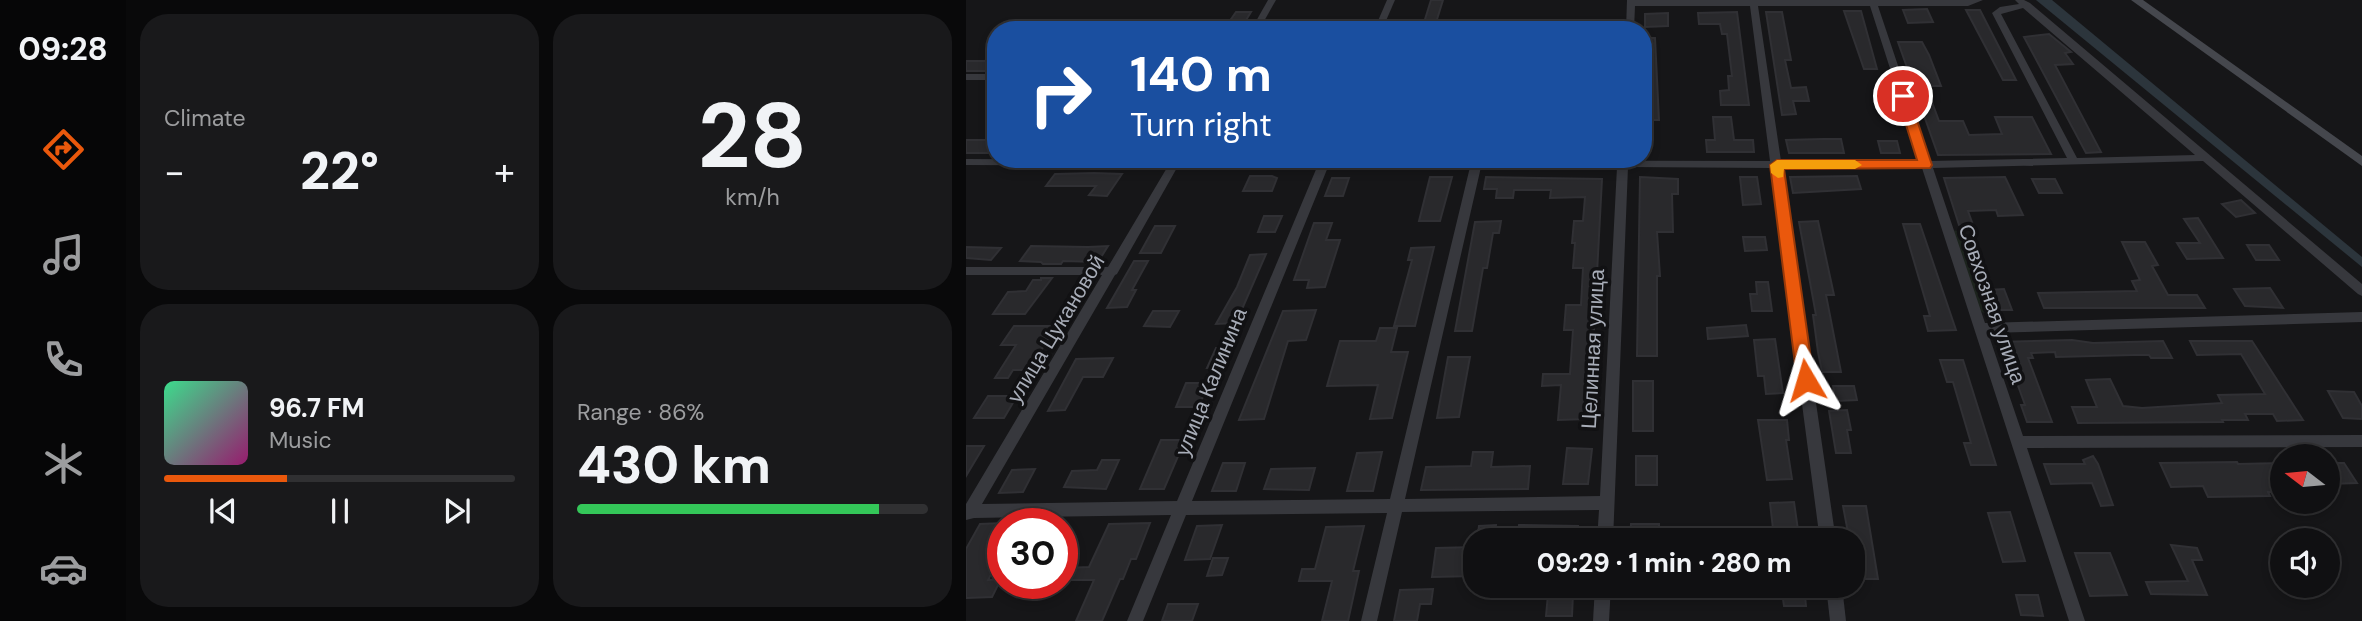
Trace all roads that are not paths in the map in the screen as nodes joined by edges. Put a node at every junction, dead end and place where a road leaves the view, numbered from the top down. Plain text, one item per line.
1 (1272, 0) edge
2 (1391, 0) edge
3 (1979, 0) edge
4 (2136, 0) edge
5 (1753, 1) edge
6 (1631, 2) edge
7 (1872, 2) edge
8 (2023, 3) edge
9 (1260, 21) edge
10 (1382, 21) edge
11 (1630, 21) edge
12 (966, 77) edge
13 (987, 77) edge
14 (2203, 158) junction
15 (2074, 161) junction
16 (966, 162) edge
17 (987, 162) edge
18 (2362, 162) edge
19 (1652, 163) edge
20 (1777, 165) junction
21 (1925, 165) junction
22 (1172, 168) edge
23 (1322, 168) edge
24 (1475, 168) edge
25 (1623, 168) edge
26 (966, 271) edge
27 (1113, 271) junction
28 (2362, 291) edge
29 (2362, 317) edge
30 (1980, 328) junction
31 (2362, 441) edge
32 (2019, 442) junction
33 (1607, 503) junction
34 (1396, 505) junction
35 (1182, 508) junction
36 (968, 514) edge
37 (1606, 528) edge
38 (1826, 528) edge
39 (1602, 598) edge
40 (1835, 598) edge
41 (1135, 621) edge
42 (1369, 621) edge
43 (1601, 621) edge
44 (1838, 621) edge
45 (2077, 621) edge

1 - 9 street
2 - 10 street
3 - 7 street
4 - 18 main road
5 - 6 street
5 - 7 street
5 - 20 street
6 - 11 street
7 - 21 street, Совхозная улица
8 - 14 street
8 - 15 street
12 - 13 street
14 - 15 street
14 - 28 street
15 - 21 street
16 - 17 street
19 - 20 street
20 - 21 street
20 - 38 street
21 - 30 street, Совхозная улица
22 - 27 street, улица Цукановой
23 - 35 street, улица Калинина
24 - 34 street
25 - 33 street, Целинная улица
26 - 27 street
27 - 36 street, улица Цукановой
29 - 30 street
30 - 32 street, Совхозная улица
31 - 32 street
32 - 45 street, Совхозная улица
33 - 34 street
33 - 37 street, Целинная улица
34 - 35 street
34 - 42 street
35 - 36 street
35 - 41 street, улица Калинина
39 - 43 street
40 - 44 street

